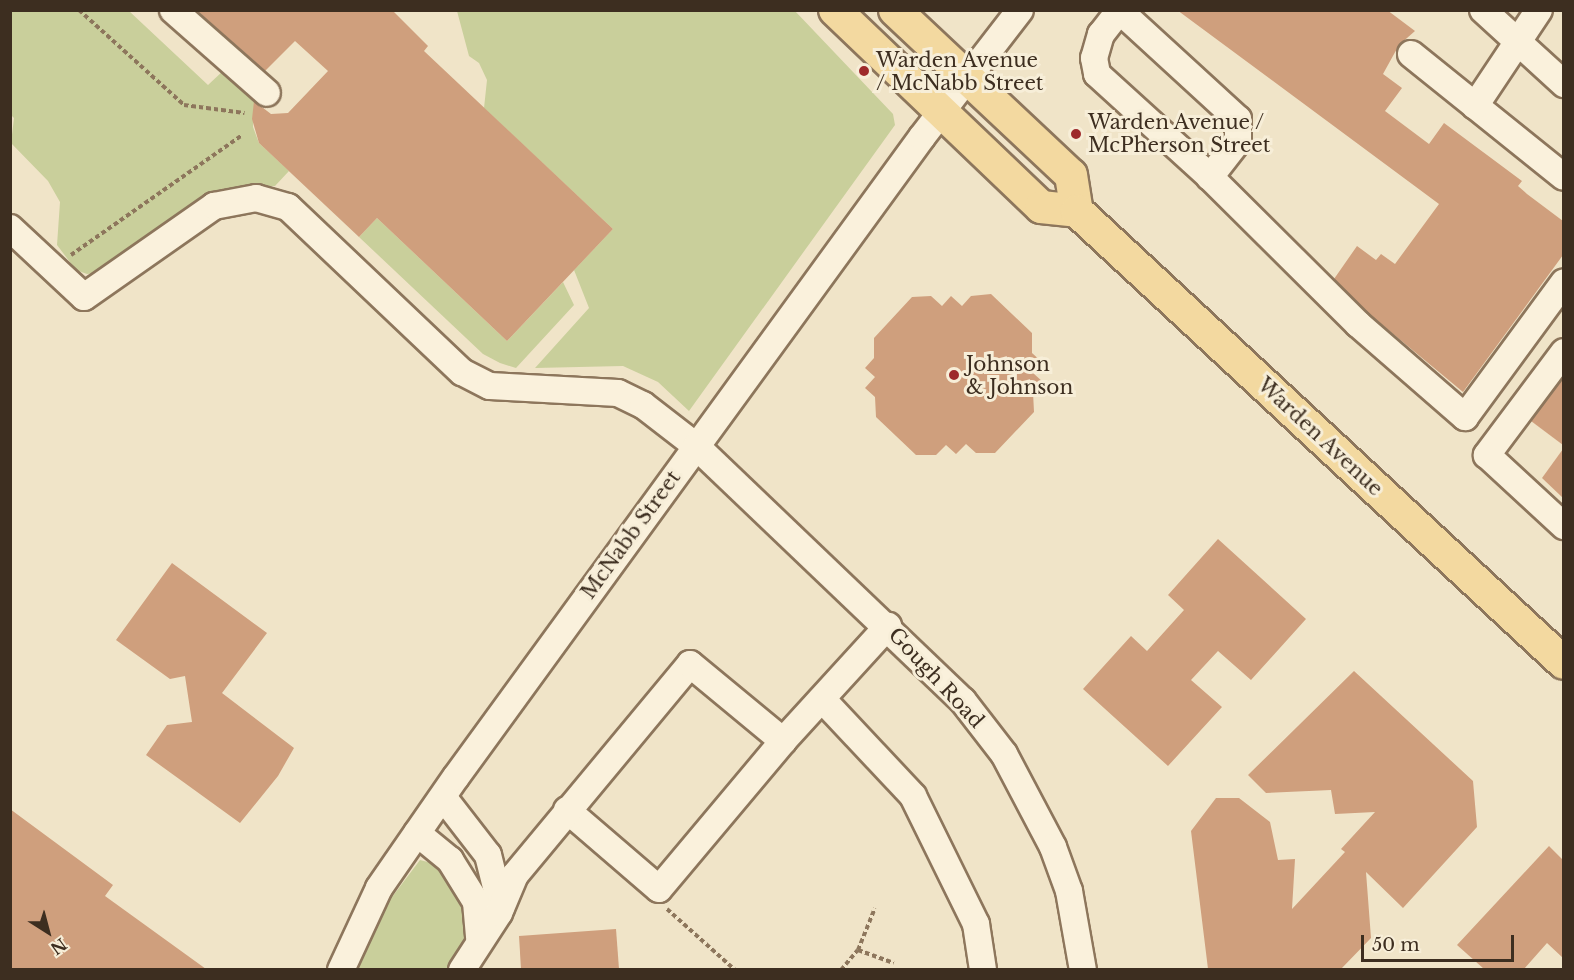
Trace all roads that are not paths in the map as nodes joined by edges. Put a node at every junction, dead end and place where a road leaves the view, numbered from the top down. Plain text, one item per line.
1 (173, 10) edge
2 (835, 10) edge
3 (895, 10) edge
4 (1020, 10) edge
5 (1483, 10) edge
6 (1539, 10) edge
7 (1120, 11) edge
8 (1518, 43) junction
9 (1411, 54) dead end
10 (966, 80) junction
11 (1563, 84) edge
12 (267, 93) dead end
13 (1475, 106) junction
14 (941, 111) junction
15 (1210, 177) junction
16 (1563, 177) edge
17 (1077, 211) junction
18 (10, 228) edge
19 (1563, 282) edge
20 (1563, 352) edge
21 (696, 446) junction
22 (1563, 526) edge
23 (888, 626) junction
24 (1563, 663) edge
25 (822, 699) junction
26 (783, 741) junction
27 (442, 797) junction
28 (567, 810) junction
29 (417, 833) junction
30 (501, 907) junction
31 (479, 938) junction
32 (341, 969) edge
33 (462, 969) edge
34 (983, 969) edge
35 (1083, 969) edge

1 - 12 street
2 - 14 main road
3 - 10 main road
4 - 10 street, McNabb Street
5 - 8 street
6 - 8 street
7 - 15 street
7 - 15 street
8 - 11 street
8 - 13 street
9 - 13 street
10 - 14 street, McNabb Street
10 - 17 main road
13 - 16 street
14 - 17 main road
14 - 21 street, McNabb Street
15 - 19 street
17 - 24 main road, Warden Avenue
18 - 21 street, Gough Road
20 - 22 street
21 - 23 street, Gough Road
21 - 27 street, McNabb Street
23 - 25 street
23 - 35 street, Gough Road
25 - 26 street
25 - 34 street
26 - 28 street
26 - 28 street
27 - 29 street, McNabb Street
27 - 30 street
28 - 30 street
29 - 31 street
29 - 32 street, McNabb Street
30 - 31 street
31 - 33 street

